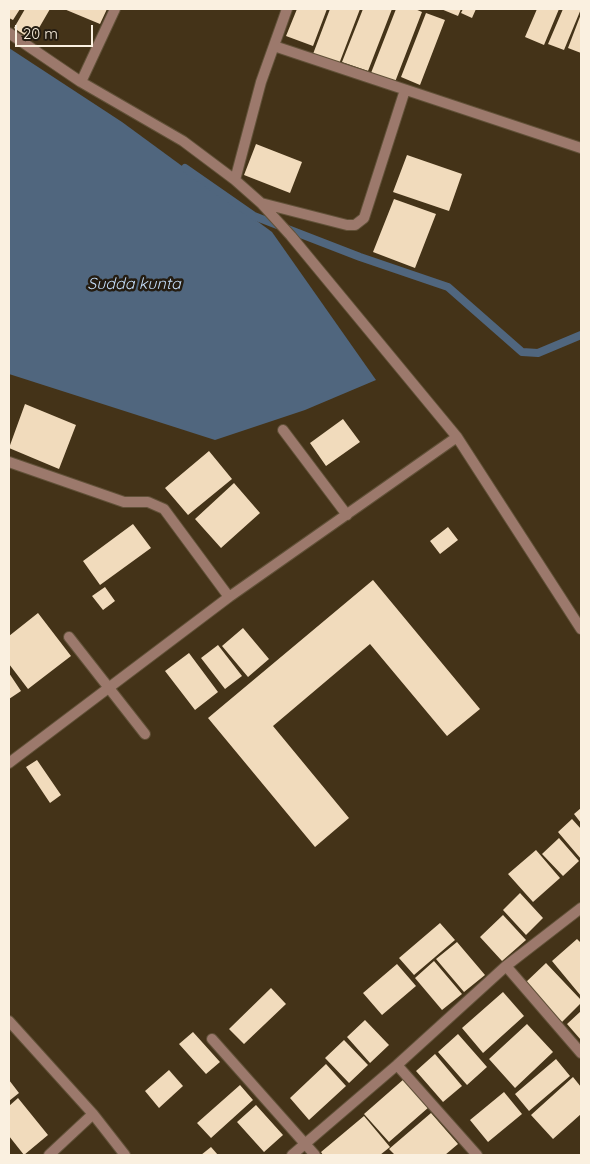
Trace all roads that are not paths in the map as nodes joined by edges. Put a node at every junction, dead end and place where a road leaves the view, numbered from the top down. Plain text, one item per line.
1 (115, 9) edge
2 (287, 9) edge
3 (9, 33) edge
4 (274, 46) junction
5 (81, 82) junction
6 (405, 90) junction
7 (581, 148) edge
8 (235, 180) junction
9 (261, 203) junction
10 (283, 430) dead end
11 (457, 437) junction
12 (9, 462) edge
13 (347, 514) junction
14 (228, 597) junction
15 (581, 629) edge
16 (69, 637) dead end
17 (110, 687) junction
18 (146, 734) dead end
19 (9, 763) edge
20 (581, 908) edge
21 (506, 966) junction
22 (9, 1021) edge
23 (212, 1039) dead end
24 (581, 1053) edge
25 (397, 1065) junction
26 (93, 1114) junction
27 (305, 1143) junction
28 (49, 1155) edge
29 (126, 1155) edge
30 (292, 1155) edge
31 (315, 1155) edge
32 (477, 1155) edge

1 - 5 street
2 - 4 street
3 - 5 street
4 - 6 street
4 - 8 street
5 - 8 street
6 - 7 street
6 - 9 street
8 - 9 street
9 - 11 street
10 - 13 street
11 - 13 street
11 - 15 street
12 - 14 street
13 - 14 street
14 - 17 street
16 - 17 street
17 - 18 street
17 - 19 street
20 - 21 street
21 - 24 street
21 - 25 street
22 - 26 street
23 - 27 street
25 - 27 street
25 - 32 street
26 - 28 street
26 - 29 street
27 - 30 street
27 - 31 street

